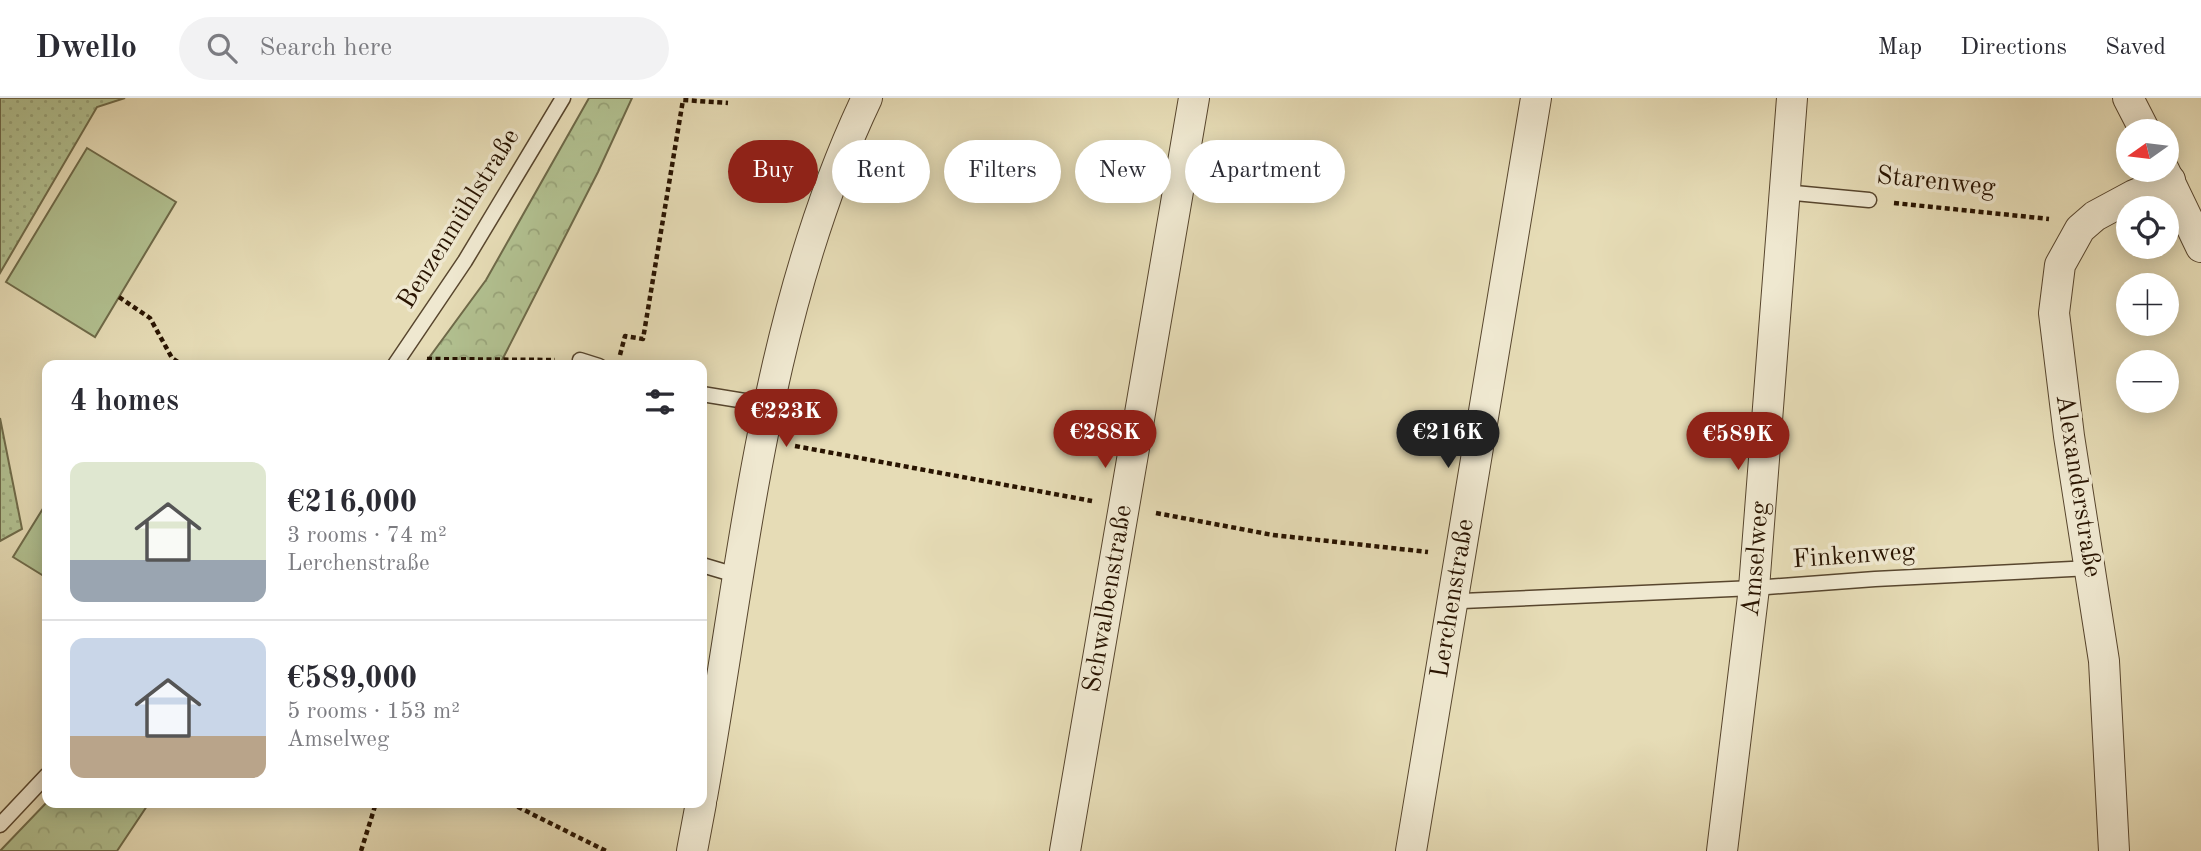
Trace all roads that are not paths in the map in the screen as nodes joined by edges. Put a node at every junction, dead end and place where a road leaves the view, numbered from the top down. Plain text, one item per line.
1 (563, 98) edge
2 (867, 98) edge
3 (1194, 98) edge
4 (1536, 98) edge
5 (1792, 98) edge
6 (2128, 98) edge
7 (2139, 119) edge
8 (2155, 182) edge
9 (2170, 182) edge
10 (1784, 192) junction
11 (1869, 200) road end
12 (2201, 247) edge
13 (397, 360) edge
14 (707, 395) edge
15 (769, 405) junction
16 (707, 566) edge
17 (2091, 568) junction
18 (739, 576) junction
19 (1754, 588) junction
20 (1453, 600) junction
21 (707, 767) edge
22 (42, 780) edge
23 (700, 808) edge
24 (0, 825) edge
25 (692, 851) edge
26 (1065, 851) edge
27 (1411, 851) edge
28 (1722, 851) edge
29 (2114, 851) edge

1 - 13 lane, Benzenmühlstraße
2 - 15 street
3 - 26 street, Schwalbenstraße
4 - 20 street, Lerchenstraße
5 - 10 street, Amselweg
6 - 7 street
8 - 17 street, Alexanderstraße
9 - 12 street
10 - 11 lane, Starenweg
10 - 19 street, Amselweg
14 - 15 lane
15 - 18 street
16 - 18 lane
17 - 19 lane, Finkenweg
17 - 29 street, Alexanderstraße
18 - 21 street
19 - 20 lane, Finkenweg
19 - 28 street, Amselweg
20 - 27 street, Lerchenstraße
22 - 24 lane
23 - 25 street

